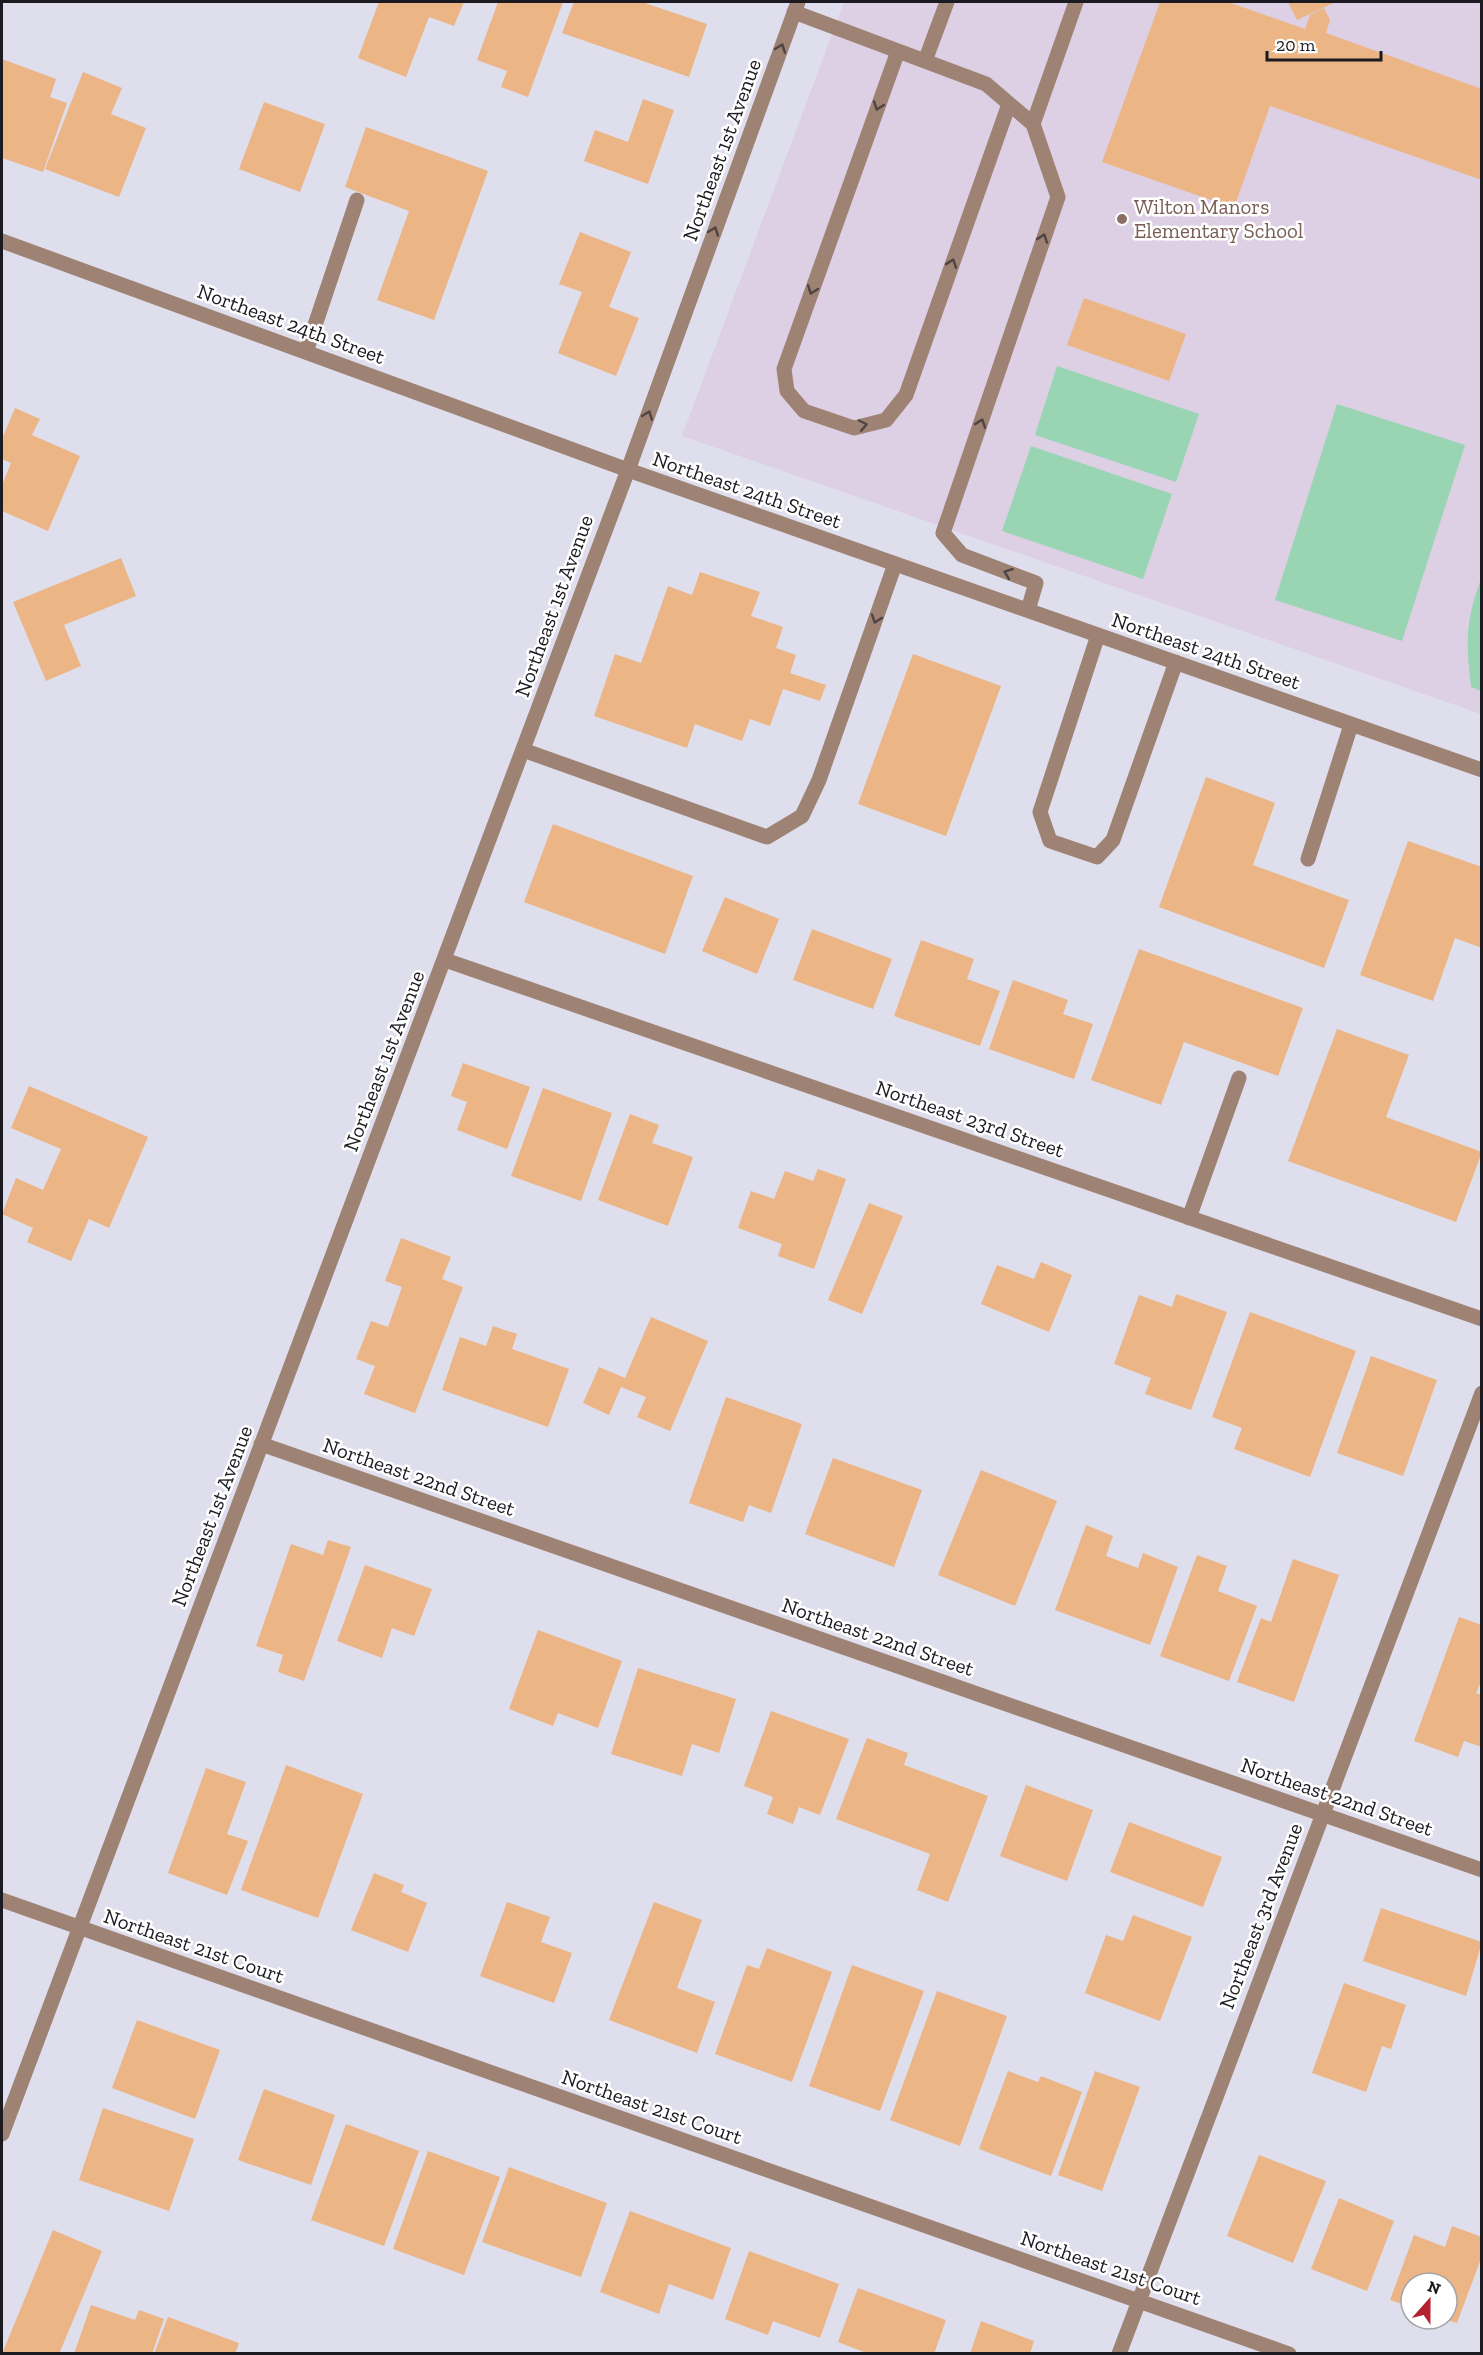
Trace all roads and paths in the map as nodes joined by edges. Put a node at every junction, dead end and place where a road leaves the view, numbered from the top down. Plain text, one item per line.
1 (946, 2) edge
2 (1076, 2) edge
3 (796, 7) edge
4 (898, 51) junction
5 (925, 62) junction
6 (1009, 104) junction
7 (1033, 124) junction
8 (357, 200) dead end
9 (2, 242) edge
10 (306, 352) junction
11 (628, 470) junction
12 (895, 564) junction
13 (1028, 610) junction
14 (1098, 636) junction
15 (1176, 662) junction
16 (1351, 724) junction
17 (523, 750) junction
18 (1482, 770) edge
19 (1308, 859) dead end
20 (445, 960) junction
21 (1239, 1078) dead end
22 (1189, 1218) junction
23 (1482, 1319) edge
24 (1482, 1393) edge
25 (261, 1444) junction
26 (1322, 1814) junction
27 (1482, 1870) edge
28 (2, 1900) edge
29 (79, 1928) junction
30 (2, 2134) edge
31 (1139, 2300) junction
32 (1119, 2354) edge
33 (1289, 2354) edge

1 - 5 street
2 - 7 street
3 - 4 street
11 -> 3 street, Northeast 1st Avenue
4 - 5 street
4 -> 6 street
5 - 6 street
6 - 7 street
13 -> 7 street
8 - 10 street
9 - 10 street, Northeast 24th Street
10 - 11 street, Northeast 24th Street
11 - 12 street, Northeast 24th Street
11 - 17 street, Northeast 1st Avenue
12 - 13 street, Northeast 24th Street
12 -> 17 street
13 - 14 street, Northeast 24th Street
14 - 15 street, Northeast 24th Street
14 - 15 street
15 - 16 street, Northeast 24th Street
16 - 18 street, Northeast 24th Street
16 - 19 street
17 - 20 street, Northeast 1st Avenue
20 - 22 street, Northeast 23rd Street
20 - 25 street, Northeast 1st Avenue
21 - 22 street
22 - 23 street, Northeast 23rd Street
24 - 26 street, Northeast 3rd Avenue
25 - 26 street, Northeast 22nd Street
25 - 29 street, Northeast 1st Avenue
26 - 27 street, Northeast 22nd Street
26 - 31 street, Northeast 3rd Avenue
28 - 29 street, Northeast 21st Court
29 - 30 street, Northeast 1st Avenue
29 - 31 street, Northeast 21st Court
31 - 32 street, Northeast 3rd Avenue
31 - 33 street, Northeast 21st Court

